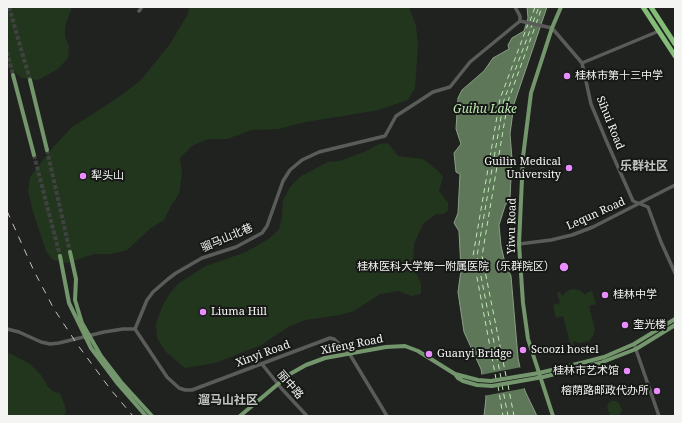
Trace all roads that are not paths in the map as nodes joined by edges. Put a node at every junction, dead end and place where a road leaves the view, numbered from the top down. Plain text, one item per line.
1 (515, 7) edge
2 (561, 7) edge
3 (643, 7) edge
4 (651, 7) edge
5 (520, 21) junction
6 (552, 28) junction
7 (659, 31) junction
8 (675, 44) edge
9 (675, 56) edge
10 (582, 63) junction
11 (13, 75) tunnel mouth
12 (30, 80) tunnel mouth
13 (47, 150) tunnel mouth
14 (34, 155) tunnel mouth
15 (675, 185) edge
16 (640, 204) junction
17 (519, 244) junction
18 (70, 252) tunnel mouth
19 (60, 256) tunnel mouth
20 (675, 273) edge
21 (675, 319) edge
22 (80, 324) junction
23 (675, 325) edge
24 (7, 329) edge
25 (135, 329) junction
26 (635, 346) junction
27 (93, 347) junction
28 (349, 353) junction
29 (262, 364) junction
30 (455, 374) junction
31 (541, 375) junction
32 (277, 384) junction
33 (146, 416) edge
34 (152, 416) edge
35 (240, 416) edge
36 (307, 416) edge
37 (387, 416) edge
38 (554, 416) edge
39 (659, 416) edge

1 - 5 street
2 - 6 main road, Yiwu Road
3 - 7 highway
4 - 8 highway
5 - 6 street
5 - 25 street, 骝马山北巷
6 - 10 street, Sihui Road
6 - 17 main road, Yiwu Road
7 - 9 highway
7 - 10 street
10 - 16 street, Sihui Road
11 - 14 main road
12 - 13 main road
15 - 16 street, Lequn Road
16 - 17 street, Lequn Road
16 - 20 street, Sihui Road
17 - 31 main road, Yiwu Road
18 - 22 main road
19 - 22 main road
21 - 26 main road
22 - 27 main road
23 - 26 main road
24 - 25 street
25 - 29 street, Xinyi Road
26 - 31 main road
26 - 39 street
27 - 33 main road
27 - 34 main road
28 - 29 street, Xinyi Road
28 - 30 main road, Xifeng Road
28 - 32 main road, Xifeng Road
28 - 37 street, Xinyi Road
29 - 32 street, 丽中路
30 - 31 main road
30 - 31 main road
31 - 38 main road, Yiwu Road
32 - 35 main road, Xifeng Road
32 - 36 street, 丽中路

